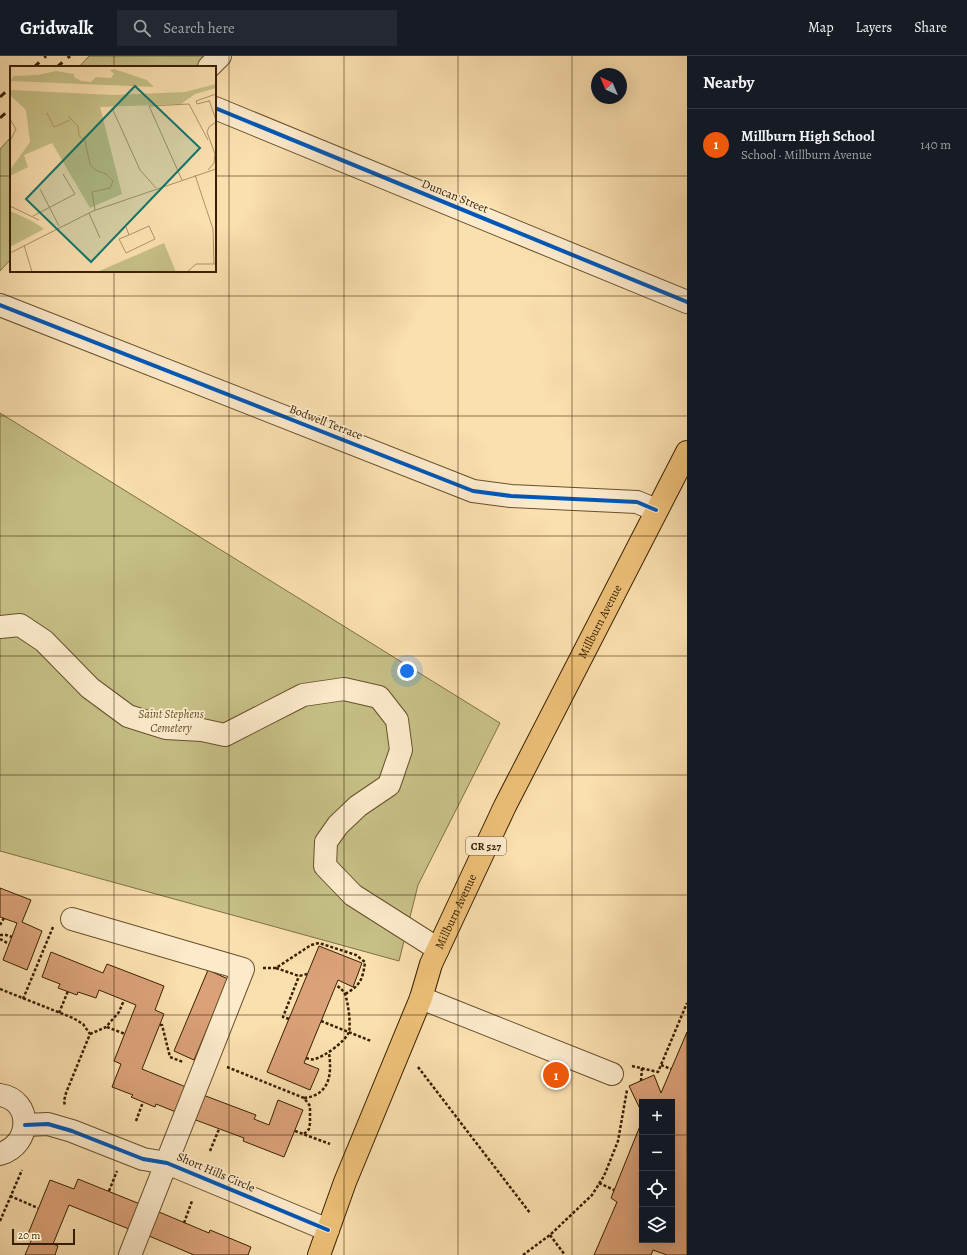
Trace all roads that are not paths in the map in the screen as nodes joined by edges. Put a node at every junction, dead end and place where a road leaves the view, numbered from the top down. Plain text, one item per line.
1 (220, 56) edge
2 (211, 66) edge
3 (216, 108) edge
4 (687, 302) edge
5 (0, 305) edge
6 (687, 452) edge
7 (656, 510) junction
8 (0, 627) edge
9 (72, 919) road end
10 (438, 949) junction
11 (421, 998) junction
12 (623, 1078) road end
13 (0, 1096) edge
14 (25, 1125) junction
15 (0, 1154) edge
16 (167, 1163) junction
17 (328, 1230) junction
18 (130, 1255) edge
19 (320, 1255) edge

1 - 2 street
3 - 4 street, Duncan Street
5 - 7 street, Bodwell Terrace
6 - 7 main road, Millburn Avenue / CR 527
7 - 10 main road, Millburn Avenue / CR 527
8 - 10 street
9 - 16 street
10 - 11 main road, Millburn Avenue / CR 527
11 - 12 street
11 - 17 main road, Millburn Avenue / CR 527
13 - 14 street
14 - 15 street
14 - 16 street, Short Hills Circle
16 - 17 street, Short Hills Circle
16 - 18 street
17 - 19 main road, Millburn Avenue / CR 527

